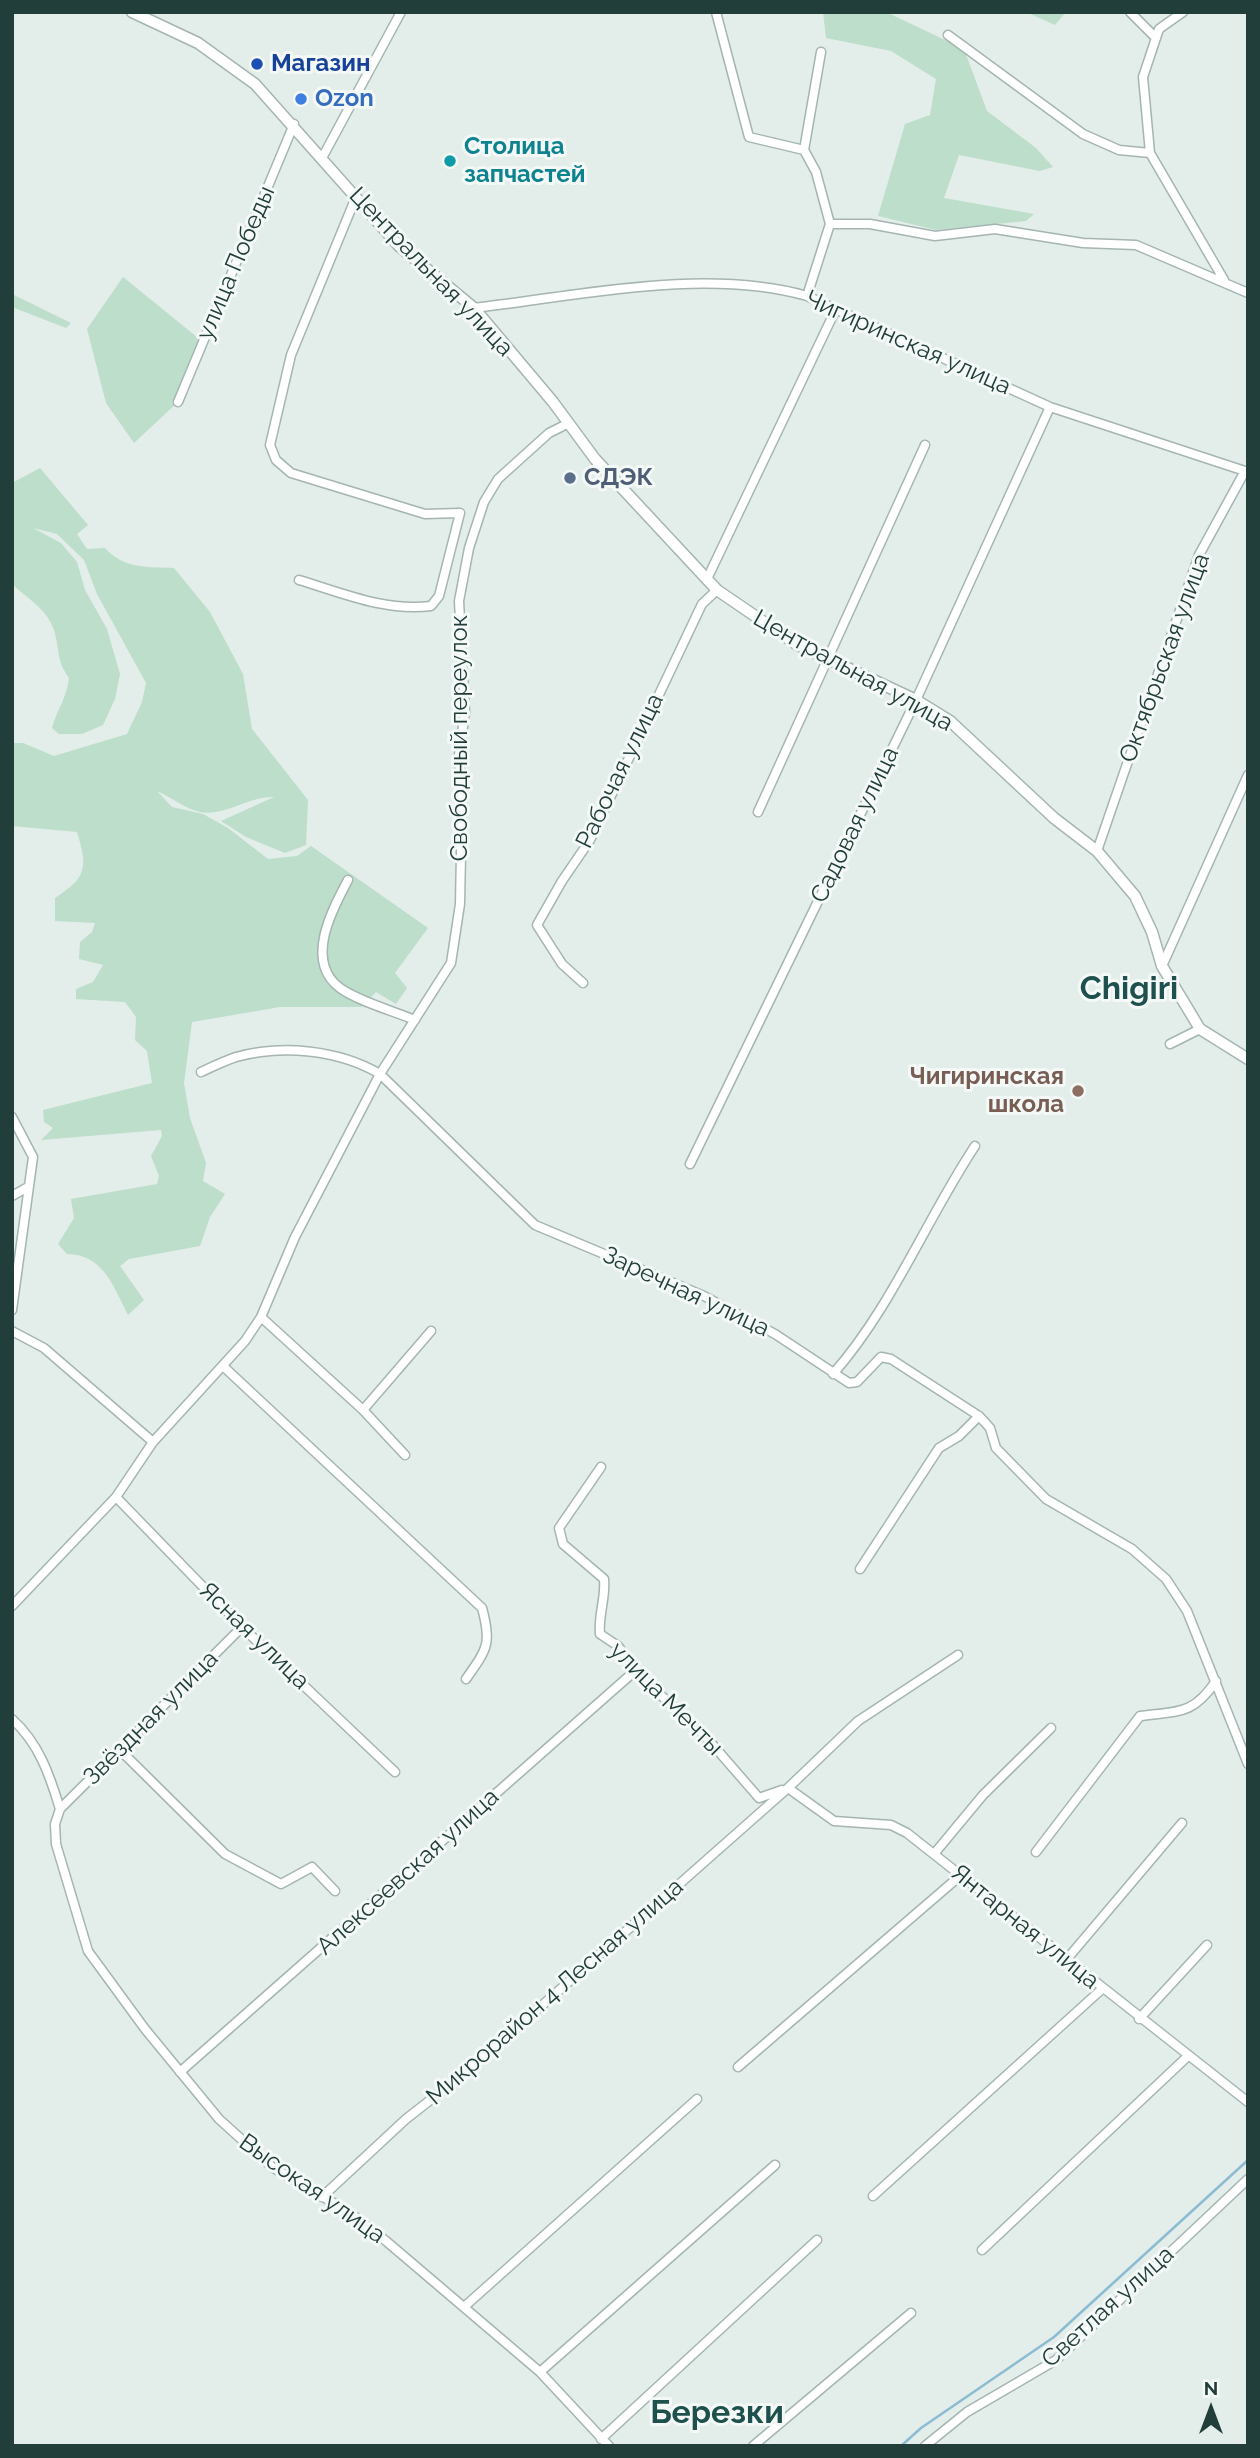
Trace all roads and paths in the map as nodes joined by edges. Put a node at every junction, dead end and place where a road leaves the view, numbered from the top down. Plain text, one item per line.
1 (132, 12) edge
2 (401, 12) edge
3 (716, 12) edge
4 (1130, 12) edge
5 (1169, 12) edge
6 (1183, 12) edge
7 (1157, 34) junction
8 (948, 35) dead end
9 (821, 52) dead end
10 (293, 124) junction
11 (804, 150) junction
12 (1150, 153) junction
13 (322, 158) junction
14 (356, 197) junction
15 (830, 224) junction
16 (1224, 280) junction
17 (1248, 293) edge
18 (807, 296) junction
19 (474, 308) junction
20 (835, 311) junction
21 (178, 402) dead end
22 (1050, 407) junction
23 (569, 423) junction
24 (925, 445) dead end
25 (1246, 471) edge
26 (707, 579) junction
27 (299, 580) dead end
28 (717, 590) junction
29 (829, 660) junction
30 (916, 700) junction
31 (1248, 775) edge
32 (758, 812) dead end
33 (1097, 851) junction
34 (348, 880) dead end
35 (1162, 966) junction
36 (583, 983) dead end
37 (415, 1020) junction
38 (1200, 1029) junction
39 (1170, 1044) dead end
40 (1248, 1059) edge
41 (201, 1073) dead end
42 (380, 1074) junction
43 (12, 1117) edge
44 (975, 1146) dead end
45 (690, 1164) dead end
46 (29, 1187) junction
47 (12, 1196) edge
48 (12, 1310) edge
49 (261, 1317) junction
50 (12, 1331) edge
51 (431, 1331) dead end
52 (224, 1367) junction
53 (833, 1374) junction
54 (363, 1410) junction
55 (979, 1416) junction
56 (153, 1442) junction
57 (405, 1455) dead end
58 (601, 1467) dead end
59 (116, 1497) junction
60 (860, 1569) dead end
61 (12, 1606) edge
62 (242, 1627) junction
63 (958, 1655) dead end
64 (636, 1670) junction
65 (466, 1679) dead end
66 (1216, 1681) junction
67 (12, 1719) edge
68 (1051, 1728) dead end
69 (121, 1751) junction
70 (1248, 1764) edge
71 (395, 1772) dead end
72 (788, 1788) junction
73 (60, 1809) junction
74 (1182, 1823) dead end
75 (1036, 1852) dead end
76 (934, 1854) junction
77 (961, 1875) junction
78 (335, 1891) dead end
79 (1207, 1945) dead end
80 (1067, 1959) junction
81 (1102, 1989) junction
82 (1139, 2019) junction
83 (1188, 2056) junction
84 (738, 2067) dead end
85 (180, 2072) junction
86 (697, 2099) dead end
87 (1248, 2102) edge
88 (775, 2165) dead end
89 (1248, 2179) edge
90 (873, 2196) dead end
91 (322, 2197) junction
92 (817, 2240) dead end
93 (982, 2250) dead end
94 (464, 2307) junction
95 (911, 2313) dead end
96 (540, 2372) junction
97 (601, 2438) junction
98 (608, 2446) edge
99 (752, 2446) edge
100 (925, 2446) edge

1 - 10 street, Центральная улица
2 - 13 street
3 - 11 street
4 - 7 street
5 - 7 street
6 - 7 street
7 - 12 street
8 - 12 street
9 - 11 street
10 - 13 street, Центральная улица
10 - 21 street, улица Победы
11 - 15 street
12 - 16 street
13 - 14 street, Центральная улица
14 - 19 street, Центральная улица
14 - 27 street
15 - 16 street
15 - 18 street
16 - 17 street
18 - 19 street, Чигиринская улица
18 - 20 street, Чигиринская улица
19 - 23 street, Центральная улица
20 - 22 street, Чигиринская улица
20 - 26 street
22 - 25 street, Чигиринская улица
22 - 30 street, Садовая улица
23 - 26 street, Центральная улица
23 - 37 street, Свободный переулок
24 - 29 street
25 - 33 street, Октябрьская улица
26 - 28 street, Центральная улица
28 - 29 street, Центральная улица
28 - 36 street, Рабочая улица
29 - 30 street, Центральная улица
29 - 32 street
30 - 33 street, Центральная улица
30 - 45 street, Садовая улица
31 - 35 street
33 - 35 street, Центральная улица
34 - 37 street
35 - 38 street, Центральная улица
37 - 42 street, Свободный переулок
38 - 39 street
38 - 40 street, Центральная улица
41 - 42 street, Заречная улица
42 - 49 street
42 - 53 street, Заречная улица
43 - 46 street
44 - 53 street
46 - 47 street
46 - 48 street
49 - 52 street
49 - 54 street
50 - 56 street
51 - 54 street
52 - 56 street
52 - 65 street
53 - 55 street
54 - 57 street
55 - 60 street
55 - 66 street
56 - 59 street
58 - 64 street, улица Мечты
59 - 61 street
59 - 62 street, Ясная улица
62 - 69 street, Звёздная улица
62 - 71 street, Ясная улица
63 - 72 street, Микрорайон 4 Лесная улица
64 - 72 street, улица Мечты
64 - 85 street, Алексеевская улица
66 - 70 street
66 - 75 street
67 - 73 street
68 - 76 street
69 - 73 street, Звёздная улица
69 - 78 street
72 - 76 street, Янтарная улица
72 - 91 street, Микрорайон 4 Лесная улица
73 - 85 street, Высокая улица
74 - 80 street
76 - 77 street, Янтарная улица
77 - 80 street, Янтарная улица
77 - 84 street
79 - 82 street
80 - 81 street, Янтарная улица
81 - 82 street, Янтарная улица
81 - 90 street
82 - 83 street, Янтарная улица
83 - 87 street, Янтарная улица
83 - 93 street
85 - 91 street, Высокая улица
86 - 94 street
88 - 96 street
89 - 100 street, Светлая улица
91 - 94 street, Высокая улица
92 - 97 street
94 - 96 street, Высокая улица
95 - 99 street
96 - 97 street, Высокая улица
97 - 98 street, Высокая улица

